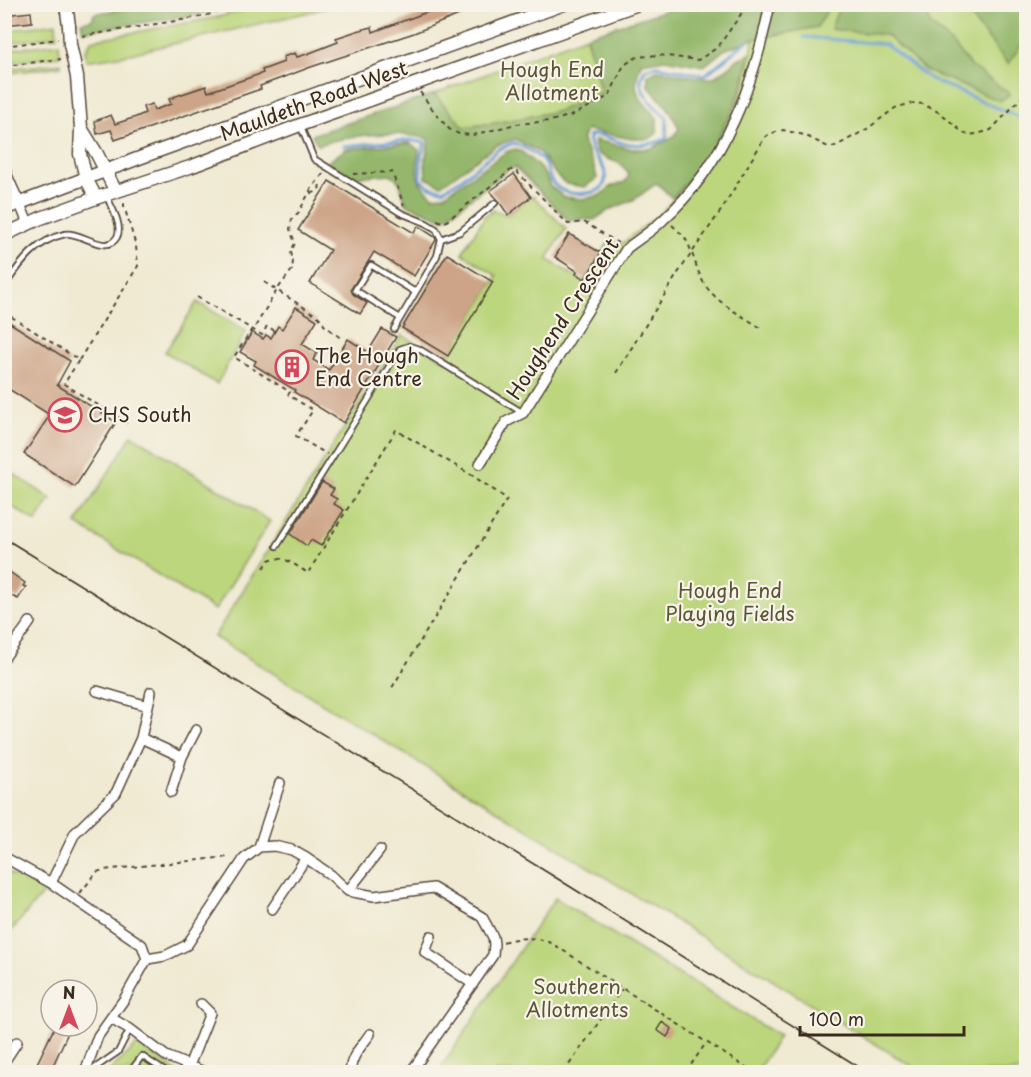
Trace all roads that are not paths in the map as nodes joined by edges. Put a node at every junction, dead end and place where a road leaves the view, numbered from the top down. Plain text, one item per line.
1 (66, 4) edge
2 (564, 4) edge
3 (638, 4) edge
4 (770, 4) edge
5 (300, 125) junction
6 (81, 128) junction
7 (4, 167) edge
8 (105, 171) junction
9 (86, 178) junction
10 (111, 195) junction
11 (20, 203) junction
12 (495, 203) dead end
13 (4, 209) edge
14 (28, 224) junction
15 (4, 235) edge
16 (441, 239) junction
17 (4, 284) edge
18 (416, 292) junction
19 (400, 318) junction
20 (394, 329) dead end
21 (523, 414) junction
22 (480, 464) dead end
23 (277, 546) dead end
24 (30, 622) dead end
25 (4, 658) edge
26 (97, 691) dead end
27 (152, 692) dead end
28 (148, 706) junction
29 (196, 730) dead end
30 (141, 738) junction
31 (182, 757) junction
32 (280, 783) dead end
33 (171, 792) dead end
34 (259, 847) junction
35 (380, 850) dead end
36 (4, 857) edge
37 (306, 858) junction
38 (51, 883) junction
39 (348, 891) junction
40 (272, 909) dead end
41 (432, 936) dead end
42 (147, 958) junction
43 (473, 984) junction
44 (201, 1004) dead end
45 (111, 1018) junction
46 (130, 1029) junction
47 (370, 1034) dead end
48 (17, 1042) dead end
49 (4, 1062) edge
50 (189, 1066) junction
51 (87, 1072) edge
52 (130, 1072) edge
53 (166, 1072) edge
54 (204, 1072) edge
55 (351, 1072) edge
56 (411, 1072) edge

1 - 6 street, bridge
2 - 8 street, Mauldeth Road West
3 - 5 street, Mauldeth Road West
4 - 21 street, Houghend Crescent
5 - 10 street, Mauldeth Road West
5 - 16 lane
6 - 8 street
6 - 9 street
7 - 11 street
8 - 9 street, Mauldeth Road West
8 - 10 street
9 - 10 street
9 - 11 street, Mauldeth Road West
10 - 14 street, Mauldeth Road West
10 - 17 lane
11 - 13 street, Mauldeth Road West
11 - 14 street
12 - 16 lane
14 - 15 street, Mauldeth Road West
16 - 18 lane
18 - 19 lane
18 - 19 lane
19 - 20 lane
21 - 22 street, Houghend Crescent
21 - 23 lane
24 - 25 street
26 - 28 street
27 - 28 street
28 - 30 street
29 - 31 street
30 - 31 street
30 - 38 street
31 - 33 street
32 - 34 street
34 - 37 street
34 - 42 street
35 - 39 street
36 - 38 street
37 - 39 street
37 - 40 street
38 - 42 street
39 - 43 street
41 - 43 street
42 - 45 street
43 - 56 street
44 - 50 street
45 - 46 street
45 - 51 street
46 - 50 street
46 - 51 lane
47 - 55 street
48 - 49 street
50 - 54 street
52 - 53 lane

